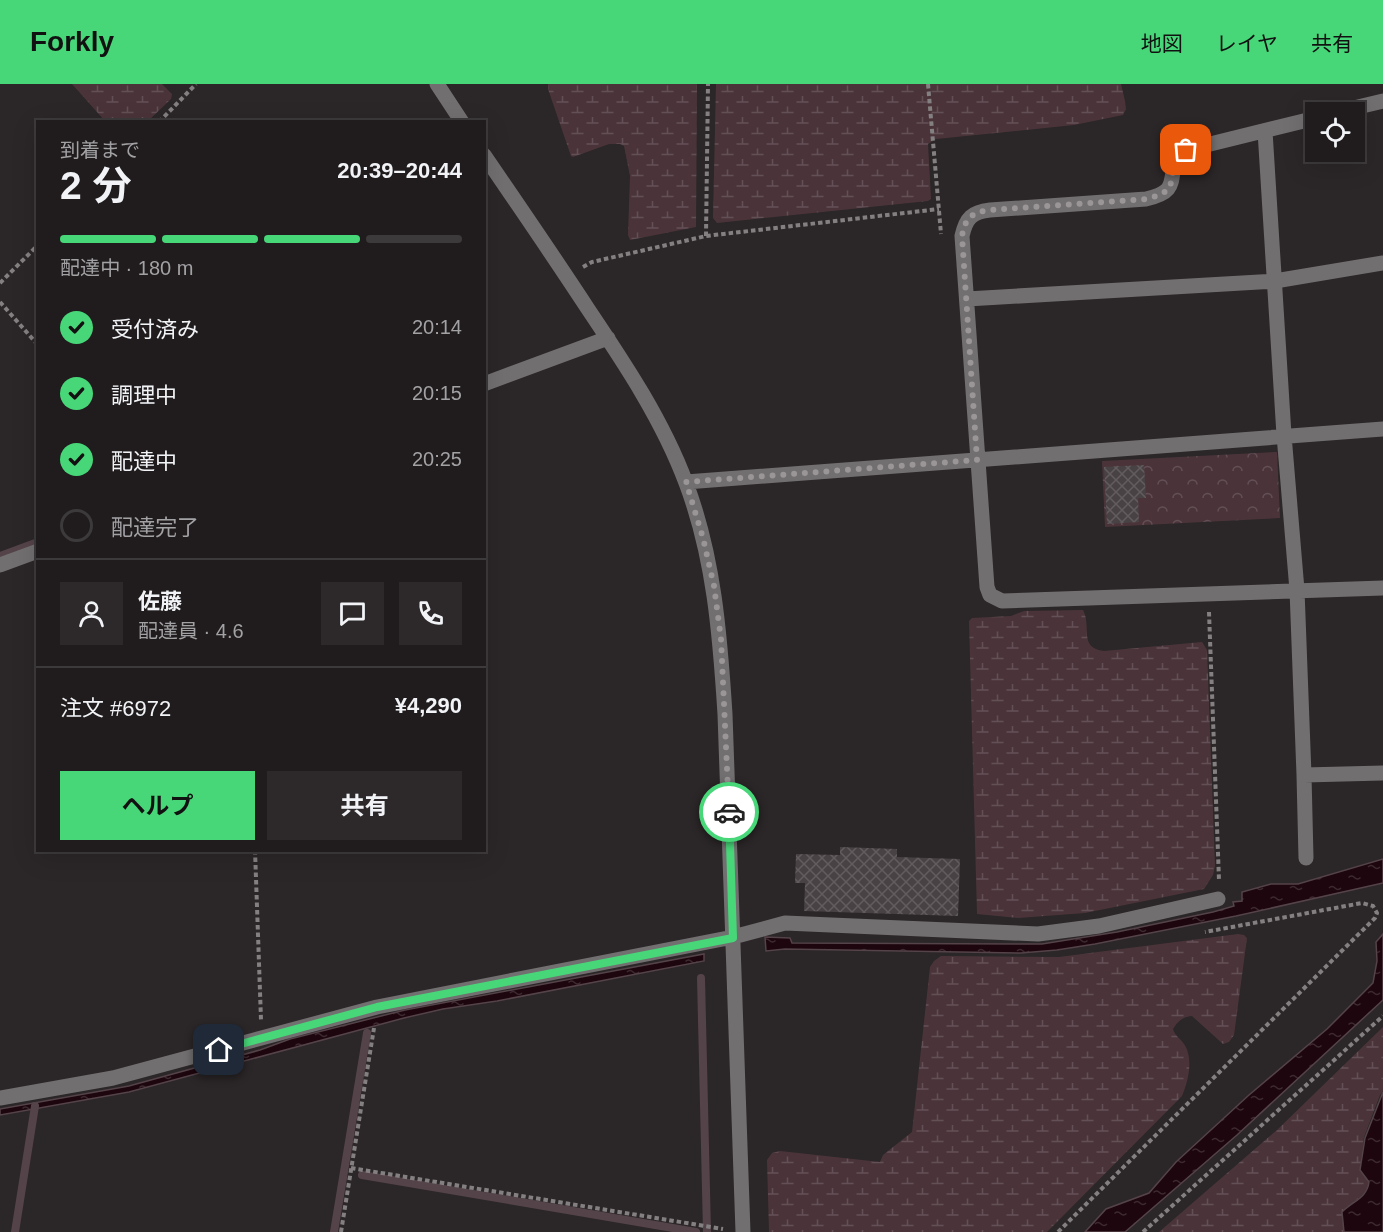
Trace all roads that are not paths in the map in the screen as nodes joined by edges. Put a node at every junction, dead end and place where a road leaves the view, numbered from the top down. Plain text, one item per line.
1 (437, 84) edge
2 (1383, 101) edge
3 (1365, 105) edge
4 (461, 120) edge
5 (1305, 121) edge
6 (1265, 131) junction
7 (486, 158) edge
8 (1383, 262) edge
9 (1275, 281) junction
10 (967, 299) junction
11 (608, 338) junction
12 (486, 383) edge
13 (1383, 429) edge
14 (1284, 435) junction
15 (977, 460) junction
16 (686, 482) junction
17 (36, 552) edge
18 (0, 565) edge
19 (1383, 588) edge
20 (1298, 590) junction
21 (1383, 773) edge
22 (1304, 775) junction
23 (1306, 858) dead end
24 (1218, 898) road end
25 (733, 938) junction
26 (0, 1098) edge
27 (736, 1231) edge

1 - 4 street
2 - 3 street
5 - 6 street
6 - 9 street
6 - 10 street
7 - 11 street
8 - 9 street
9 - 10 street
9 - 14 street
10 - 15 street
11 - 12 street
11 - 16 street
13 - 14 street
14 - 15 street
14 - 20 street
15 - 16 street
15 - 20 street
16 - 25 street
17 - 18 street
19 - 20 street
20 - 22 street
21 - 22 street
22 - 23 street
24 - 25 street
25 - 26 street
25 - 27 street

